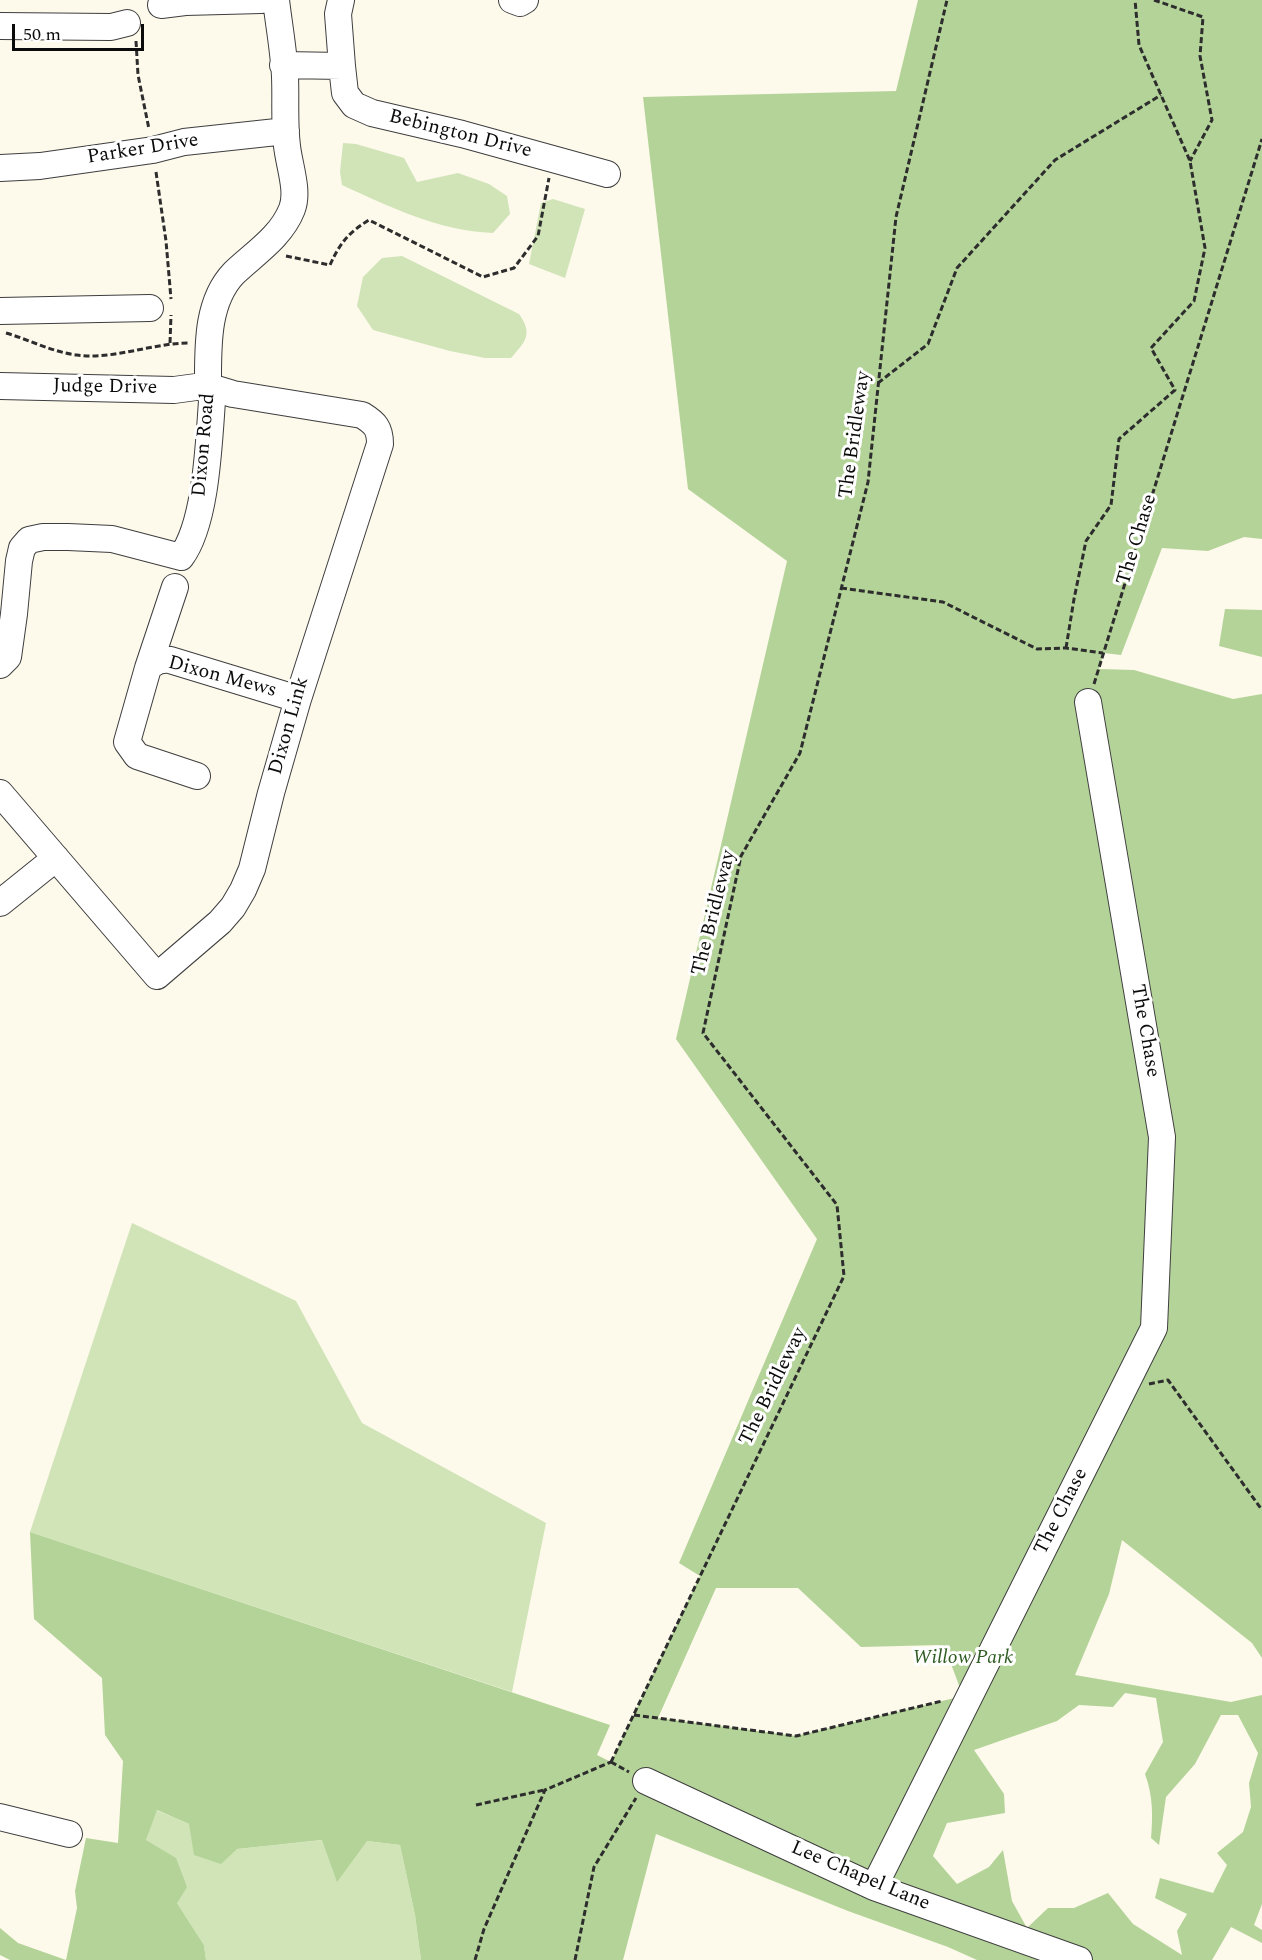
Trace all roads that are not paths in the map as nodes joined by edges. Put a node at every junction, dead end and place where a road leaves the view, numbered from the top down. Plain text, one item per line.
1 (261, 0) edge
2 (276, 0) edge
3 (341, 0) edge
4 (512, 0) edge
5 (525, 0) edge
6 (161, 6) dead end
7 (127, 23) dead end
8 (0, 26) edge
9 (283, 65) junction
10 (342, 66) junction
11 (286, 131) junction
12 (0, 168) edge
13 (607, 174) dead end
14 (150, 308) dead end
15 (0, 310) edge
16 (0, 386) edge
17 (212, 387) junction
18 (175, 587) dead end
19 (0, 665) edge
20 (148, 668) junction
21 (298, 699) junction
22 (1088, 702) road end
23 (197, 776) dead end
24 (0, 793) edge
25 (57, 858) junction
26 (0, 903) edge
27 (646, 1781) road end
28 (0, 1817) edge
29 (69, 1834) dead end
30 (874, 1887) junction
31 (1079, 1960) edge

1 - 6 street
2 - 9 street, Dixon Road
3 - 10 street, Bebington Drive
4 - 5 street
7 - 8 street
9 - 10 street
9 - 11 street, Dixon Road
10 - 13 street, Bebington Drive
11 - 12 street, Parker Drive
11 - 17 street, Dixon Road
14 - 15 street
16 - 17 street, Judge Drive
17 - 19 street, Dixon Road
17 - 21 street, Dixon Link
18 - 20 street, Dixon Mews
20 - 21 street, Dixon Mews
20 - 23 street, Dixon Mews
21 - 25 street, Dixon Link
22 - 30 street, The Chase
24 - 25 street, Dixon Link
25 - 26 street
27 - 30 street, Lee Chapel Lane
28 - 29 street
30 - 31 street, Lee Chapel Lane

